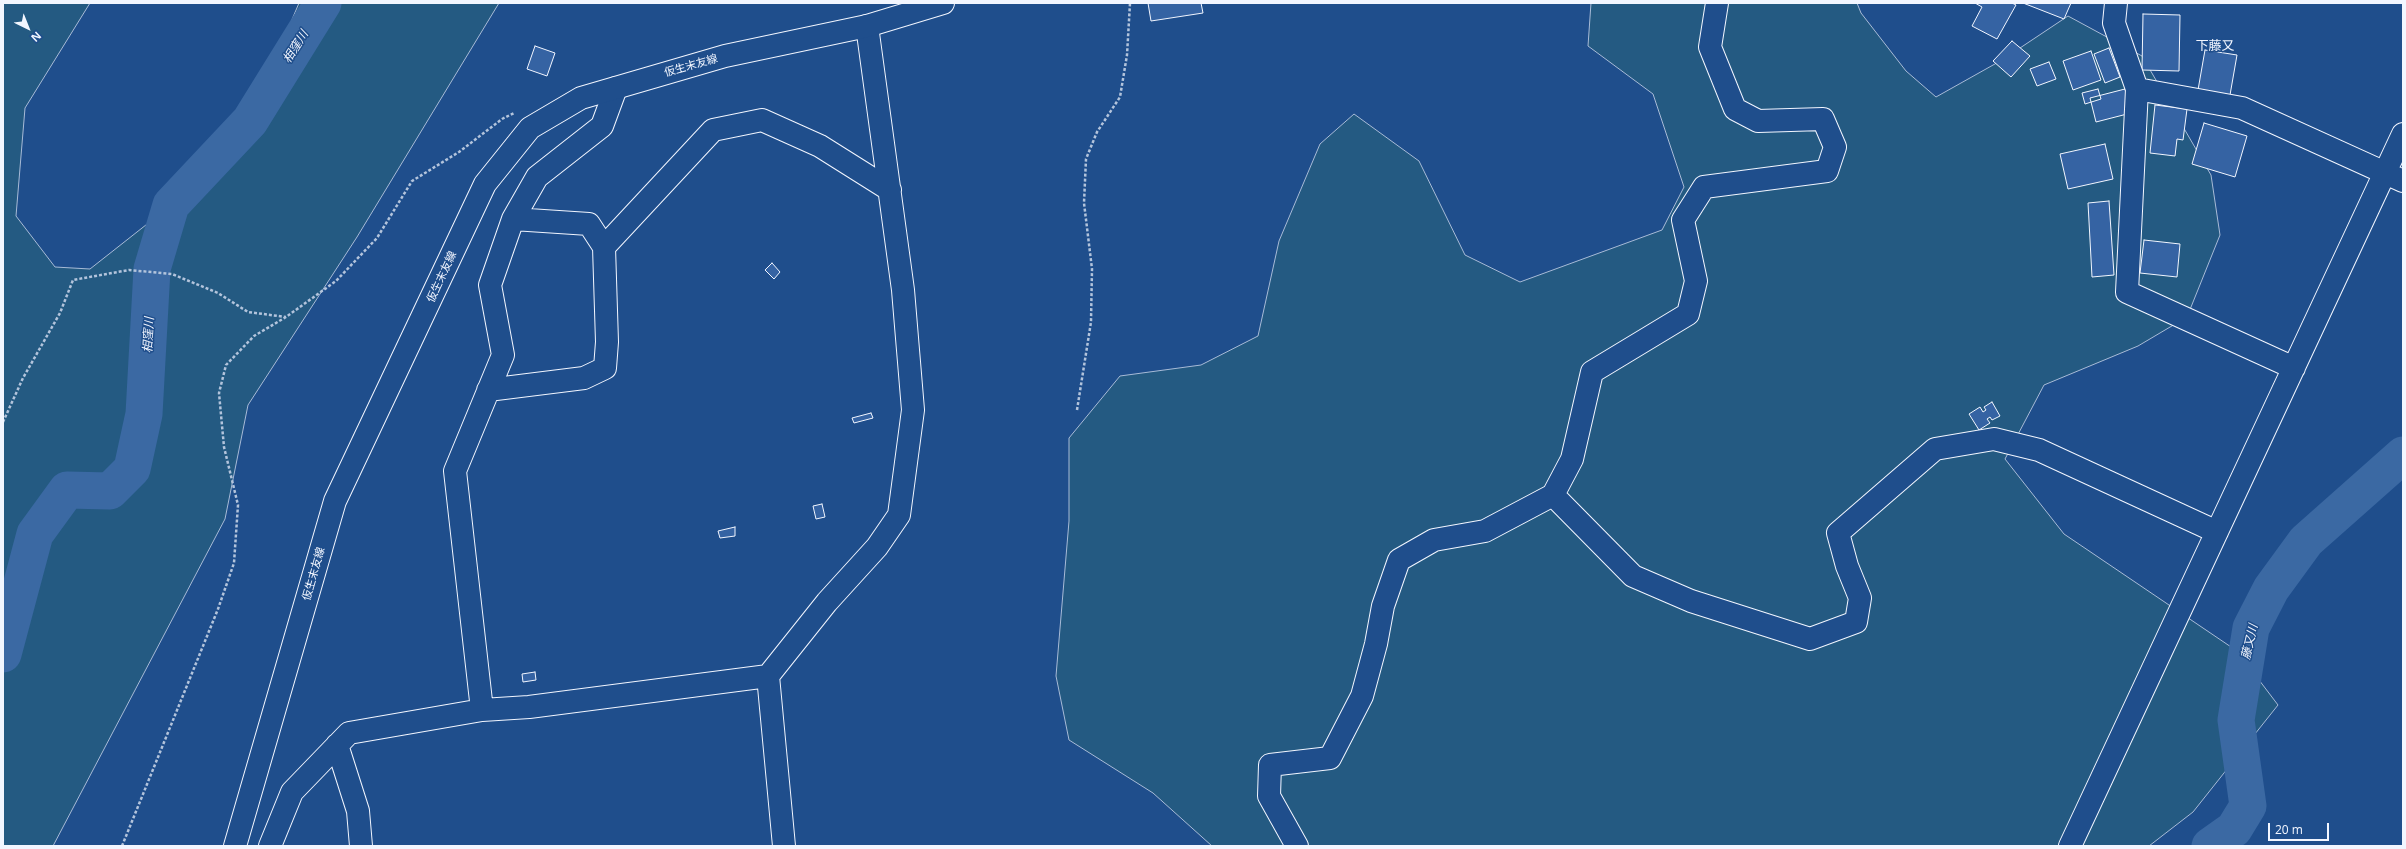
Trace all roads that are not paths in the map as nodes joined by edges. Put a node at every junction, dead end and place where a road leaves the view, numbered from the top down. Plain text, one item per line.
1 (943, 3) edge
2 (1718, 3) edge
3 (2116, 3) edge
4 (867, 26) junction
5 (616, 88) junction
6 (2137, 89) junction
7 (2403, 134) edge
8 (2394, 177) edge
9 (890, 190) junction
10 (513, 219) junction
11 (604, 247) junction
12 (2294, 368) junction
13 (488, 390) junction
14 (1553, 495) junction
15 (2217, 532) junction
16 (768, 676) junction
17 (482, 710) junction
18 (337, 745) junction
19 (235, 846) edge
20 (270, 846) edge
21 (361, 846) edge
22 (784, 846) edge
23 (1297, 846) edge
24 (2070, 846) edge

1 - 4 street, 仮生末友線
2 - 14 street
3 - 6 street
4 - 5 street, 仮生末友線
4 - 9 street
5 - 10 street
5 - 19 street, 仮生末友線
6 - 8 street
6 - 12 street
7 - 8 street
8 - 12 street
9 - 11 street
9 - 16 street
10 - 11 street
10 - 13 street
11 - 13 street
12 - 15 street
13 - 17 street
14 - 15 street
14 - 23 street
15 - 24 street
16 - 17 street
16 - 22 street
17 - 18 street
18 - 20 street
18 - 21 street

